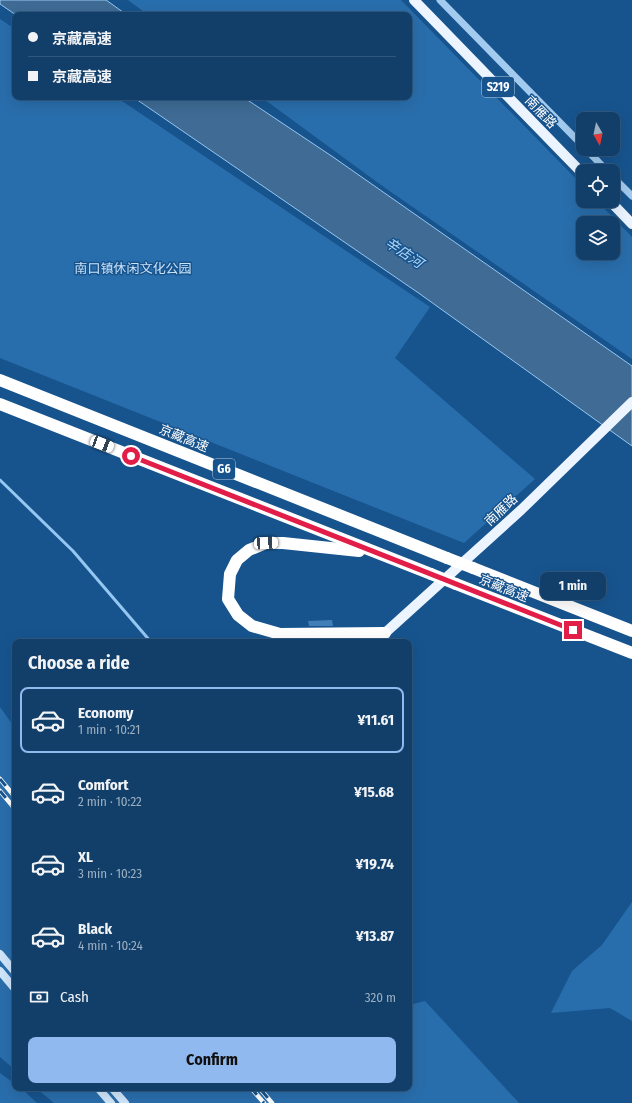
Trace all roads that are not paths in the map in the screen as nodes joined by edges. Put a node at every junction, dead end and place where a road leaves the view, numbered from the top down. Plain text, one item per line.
1 (414, 0) edge
2 (440, 0) edge
3 (576, 139) edge
4 (593, 156) edge
5 (600, 164) edge
6 (576, 167) edge
7 (620, 184) edge
8 (632, 196) edge
9 (617, 208) edge
10 (632, 224) edge
11 (0, 380) edge
12 (632, 402) edge
13 (0, 404) edge
14 (378, 553) junction
15 (632, 631) edge
16 (385, 633) junction
17 (378, 639) edge
18 (632, 653) edge
19 (0, 954) edge
20 (12, 968) edge
21 (0, 971) edge
22 (12, 985) edge
23 (101, 1091) edge
24 (115, 1091) edge
25 (111, 1103) edge
26 (125, 1103) edge

1 - 6 main road, 南雁路 / S219
2 - 3 street
4 - 5 street
7 - 8 street
9 - 10 main road
11 - 15 highway, 京藏高速 / G6, bridge
12 - 16 main road, 南雁路
13 - 14 highway, G6
14 - 16 highway
14 - 18 highway, 京藏高速 / G6, bridge
16 - 17 street
19 - 20 main road
21 - 22 main road
23 - 25 main road
24 - 26 main road

